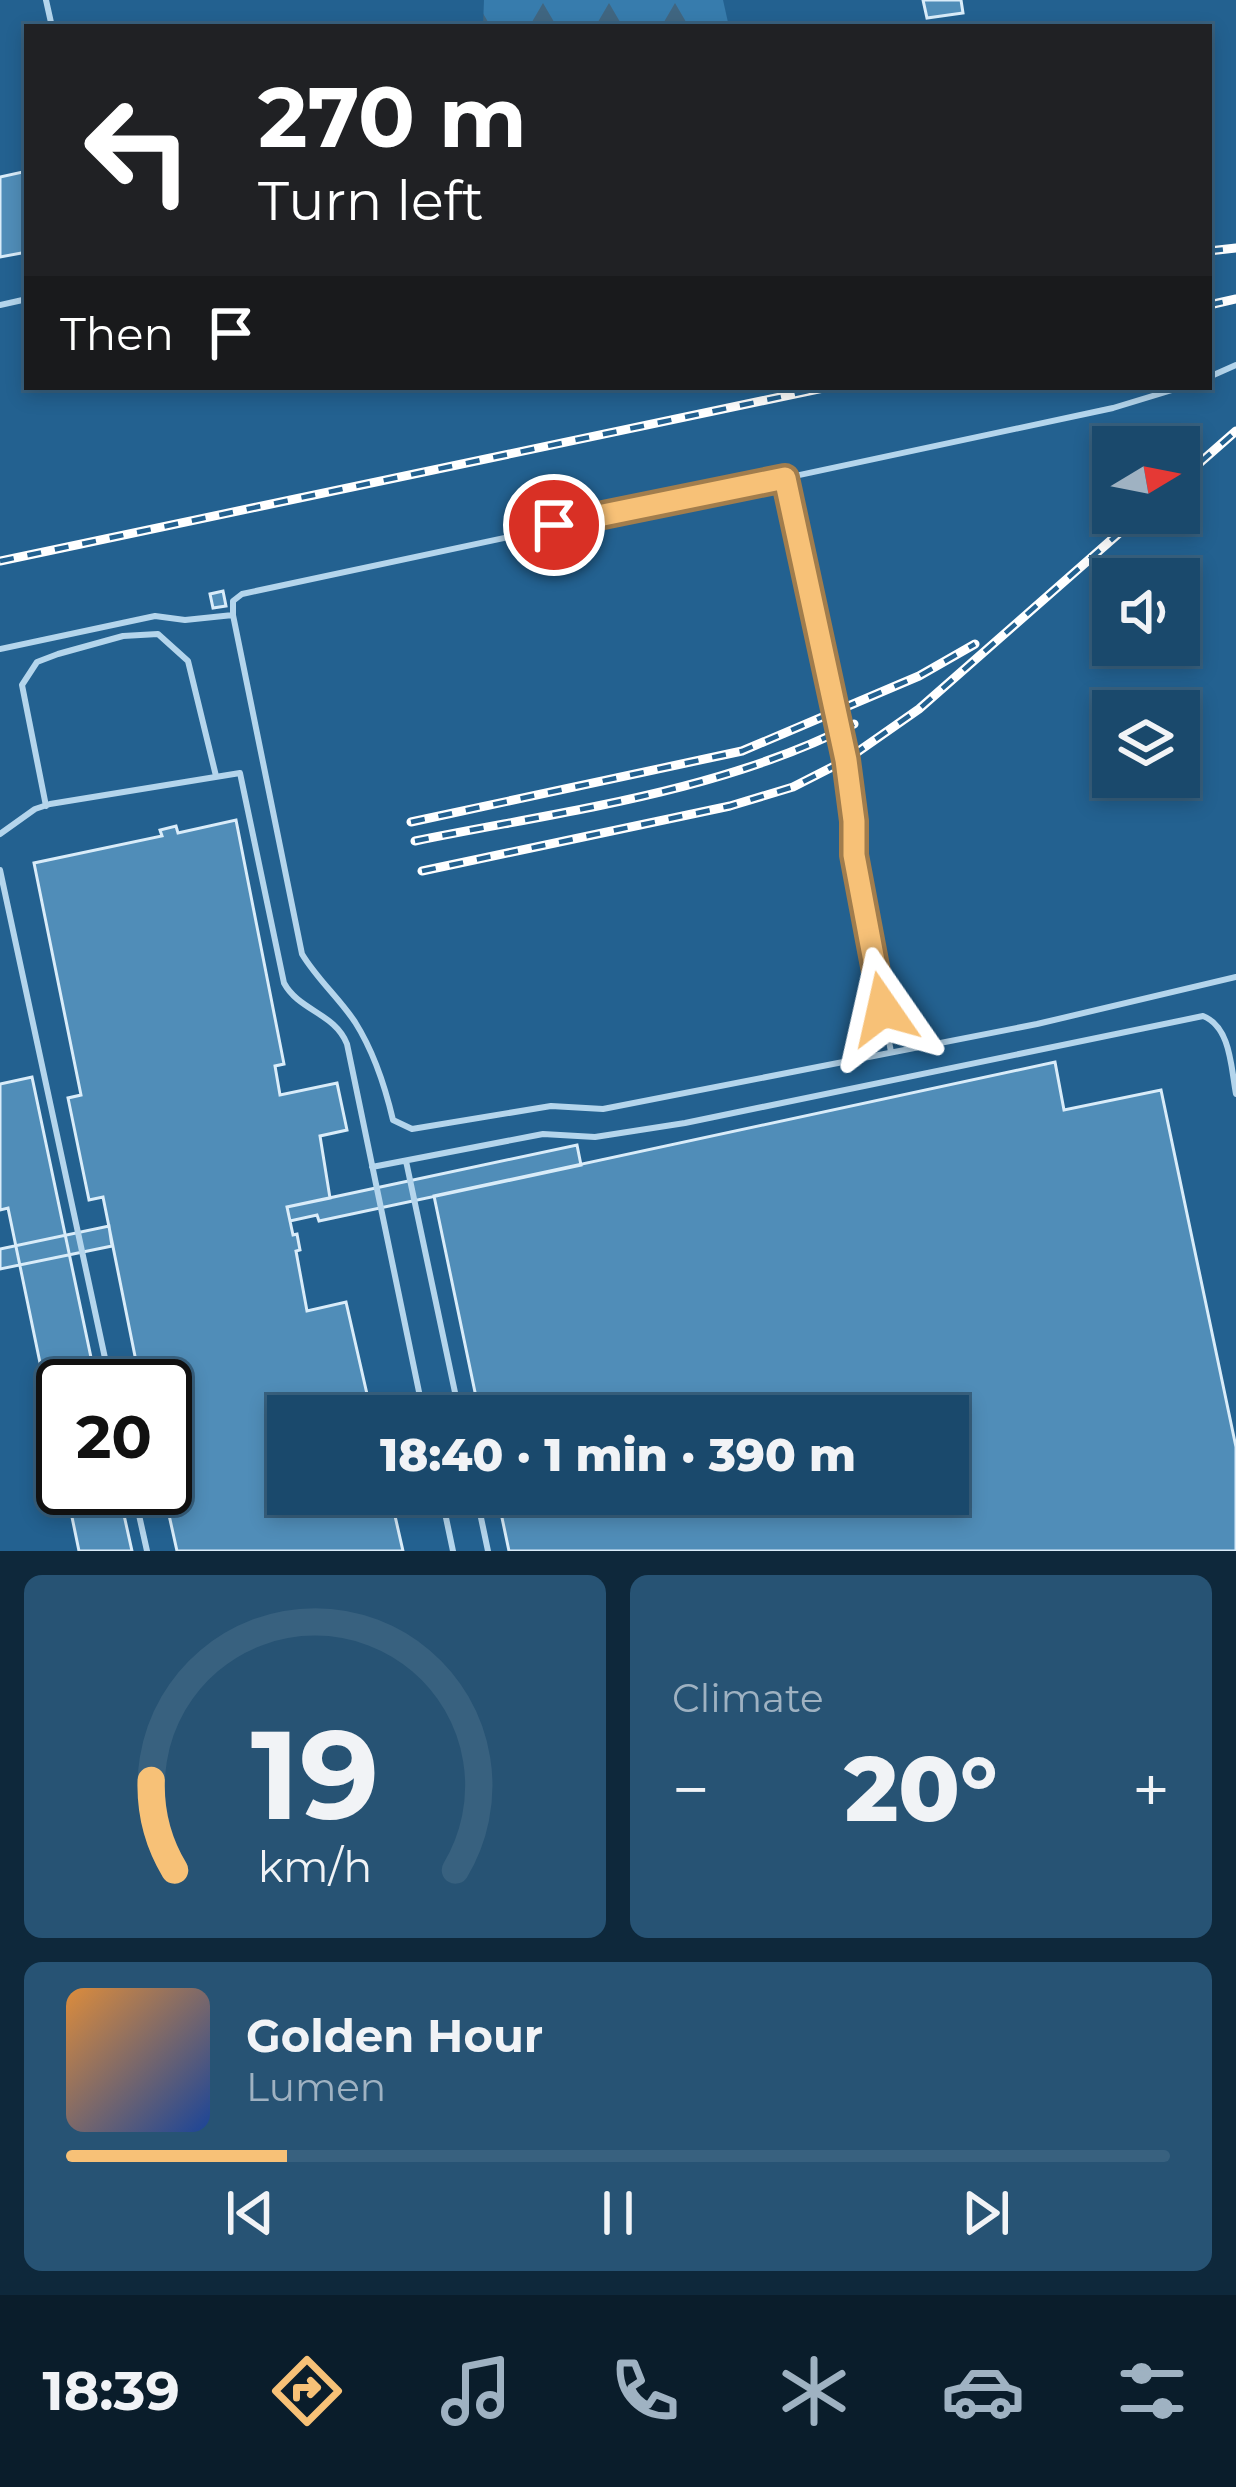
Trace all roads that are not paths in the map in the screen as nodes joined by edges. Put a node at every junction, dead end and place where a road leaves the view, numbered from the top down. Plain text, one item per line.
1 (1172, 390) edge
2 (785, 478) junction
3 (233, 615) junction
4 (0, 649) edge
5 (217, 776) junction
6 (46, 806) junction
7 (0, 834) edge
8 (0, 870) edge
9 (1236, 977) edge
10 (891, 1052) junction
11 (1236, 1094) edge
12 (406, 1161) junction
13 (372, 1167) junction
14 (105, 1359) edge
15 (420, 1395) edge
16 (456, 1395) edge
17 (139, 1515) edge
18 (445, 1515) edge
19 (480, 1515) edge
20 (147, 1551) edge
21 (453, 1551) edge
22 (488, 1551) edge

1 - 2 lane
2 - 3 lane
2 - 10 lane
3 - 4 lane
3 - 10 lane
5 - 6 lane
5 - 6 lane
5 - 13 lane
6 - 7 lane
8 - 14 lane
9 - 10 lane
11 - 12 lane
12 - 13 lane
12 - 16 lane
13 - 15 lane
17 - 20 lane
18 - 21 lane
19 - 22 lane

